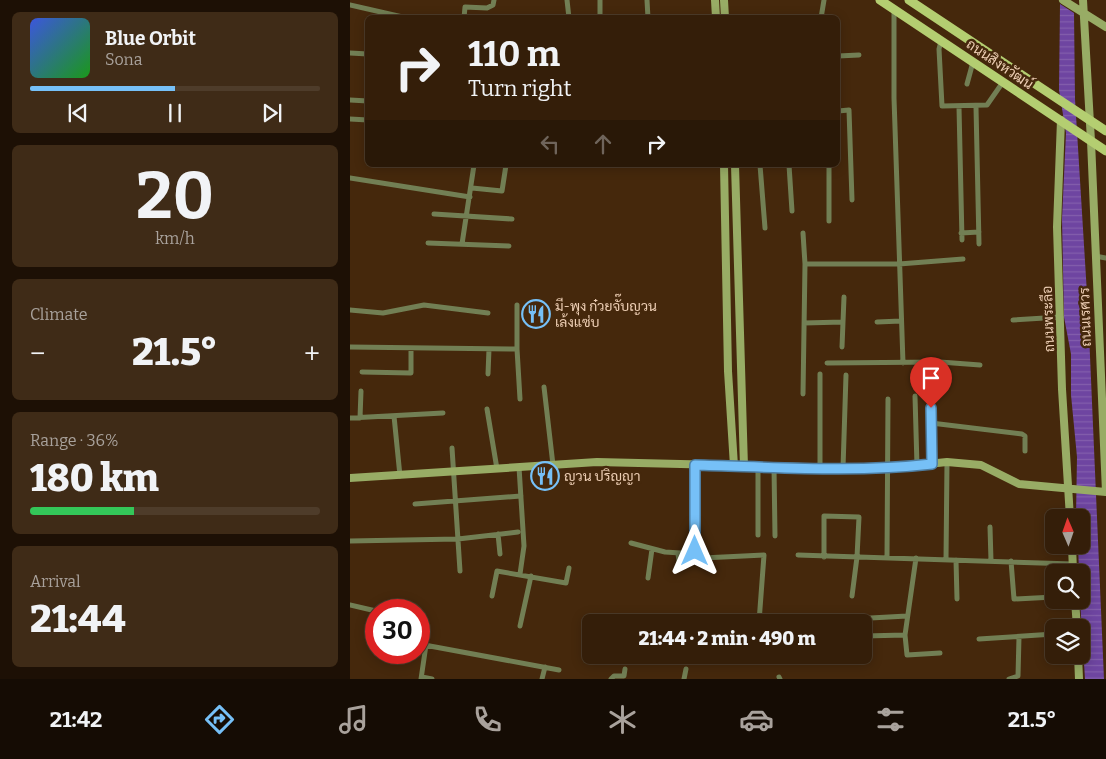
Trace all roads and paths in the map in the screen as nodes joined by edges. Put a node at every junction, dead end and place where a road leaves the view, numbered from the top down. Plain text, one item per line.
1 (494, 0) edge
2 (567, 0) edge
3 (600, 0) edge
4 (647, 0) edge
5 (715, 0) edge
6 (724, 0) edge
7 (824, 0) edge
8 (880, 0) edge
9 (909, 0) edge
10 (1063, 0) edge
11 (1083, 0) edge
12 (350, 5) edge
13 (894, 10) junction
14 (1083, 12) junction
15 (394, 15) edge
16 (464, 15) edge
17 (569, 15) edge
18 (600, 15) edge
19 (648, 15) edge
20 (716, 15) edge
21 (725, 15) edge
22 (822, 15) edge
23 (1106, 26) edge
24 (942, 41) junction
25 (350, 53) edge
26 (365, 54) edge
27 (859, 55) dead end
28 (840, 56) edge
29 (973, 62) junction
30 (1003, 82) junction
31 (967, 84) dead end
32 (350, 100) edge
33 (365, 102) edge
34 (959, 107) junction
35 (976, 107) junction
36 (840, 110) edge
37 (350, 119) edge
38 (1089, 119) junction
39 (365, 120) edge
40 (1061, 120) junction
41 (1106, 131) edge
42 (1092, 141) junction
43 (1106, 150) edge
44 (474, 167) edge
45 (506, 167) edge
46 (724, 167) edge
47 (735, 167) edge
48 (760, 167) edge
49 (789, 167) edge
50 (829, 167) edge
51 (350, 178) edge
52 (472, 188) junction
53 (470, 197) junction
54 (852, 200) dead end
55 (792, 211) dead end
56 (434, 214) dead end
57 (467, 216) junction
58 (512, 218) dead end
59 (829, 221) dead end
60 (765, 228) dead end
61 (979, 232) junction
62 (803, 233) dead end
63 (962, 233) junction
64 (962, 240) dead end
65 (428, 243) dead end
66 (462, 244) junction
67 (979, 244) dead end
68 (508, 246) dead end
69 (1096, 256) junction
70 (1106, 258) edge
71 (963, 259) dead end
72 (805, 264) junction
73 (898, 264) junction
74 (844, 297) dead end
75 (516, 306) dead end
76 (350, 310) edge
77 (488, 313) dead end
78 (1061, 317) junction
79 (1012, 320) dead end
80 (901, 321) junction
81 (843, 322) junction
82 (877, 322) dead end
83 (804, 323) junction
84 (350, 347) edge
85 (842, 347) dead end
86 (411, 348) junction
87 (489, 349) junction
88 (517, 349) junction
89 (827, 363) dead end
90 (903, 363) junction
91 (980, 365) dead end
92 (362, 372) dead end
93 (488, 374) dead end
94 (820, 374) dead end
95 (846, 376) dead end
96 (544, 387) dead end
97 (361, 391) dead end
98 (804, 394) dead end
99 (931, 394) dead end
100 (915, 396) dead end
101 (520, 399) dead end
102 (888, 399) dead end
103 (487, 409) dead end
104 (442, 413) dead end
105 (394, 416) junction
106 (350, 418) edge
107 (360, 418) junction
108 (1104, 419) edge
109 (931, 423) junction
110 (452, 448) dead end
111 (1025, 451) dead end
112 (947, 462) junction
113 (1105, 463) edge
114 (932, 464) junction
115 (553, 465) junction
116 (695, 465) junction
117 (734, 466) junction
118 (744, 466) junction
119 (917, 466) junction
120 (519, 467) junction
121 (758, 467) junction
122 (774, 467) junction
123 (820, 468) junction
124 (844, 468) junction
125 (889, 468) junction
126 (497, 469) junction
127 (453, 472) junction
128 (400, 476) junction
129 (350, 478) edge
130 (1071, 489) junction
131 (1104, 492) edge
132 (521, 496) junction
133 (454, 502) junction
134 (416, 504) dead end
135 (1070, 509) edge
136 (990, 527) dead end
137 (518, 532) dead end
138 (498, 534) junction
139 (758, 535) dead end
140 (775, 536) dead end
141 (458, 538) junction
142 (350, 541) edge
143 (631, 543) dead end
144 (652, 549) junction
145 (500, 554) dead end
146 (678, 554) junction
147 (696, 554) junction
148 (1072, 554) edge
149 (798, 555) dead end
150 (824, 557) junction
151 (857, 557) junction
152 (887, 558) junction
153 (916, 558) junction
154 (946, 560) junction
155 (956, 560) junction
156 (679, 561) dead end
157 (991, 561) junction
158 (1011, 561) junction
159 (1073, 564) joint
160 (569, 568) dead end
161 (460, 571) dead end
162 (520, 574) junction
163 (531, 576) junction
164 (648, 578) dead end
165 (492, 596) dead end
166 (852, 596) dead end
167 (1045, 597) edge
168 (957, 599) dead end
169 (350, 605) edge
170 (365, 608) edge
171 (760, 614) edge
172 (907, 616) junction
173 (872, 618) edge
174 (520, 626) dead end
175 (904, 635) junction
176 (1045, 635) edge
177 (872, 636) edge
178 (1019, 637) junction
179 (979, 639) dead end
180 (430, 646) edge
181 (940, 653) dead end
182 (424, 664) edge
183 (1078, 664) edge
184 (545, 667) junction
185 (625, 669) dead end
186 (686, 669) dead end
187 (559, 670) dead end
188 (422, 678) edge
189 (432, 679) edge
190 (542, 679) edge
191 (611, 679) edge
192 (684, 679) edge
193 (1009, 679) edge
194 (1079, 679) edge

1 - 16 street
2 - 17 street
3 - 18 street
4 - 19 street
5 - 20 street
6 - 21 street
7 - 22 street
8 - 13 main road, ถนนสิงหวัฒน์
9 - 38 main road, ถนนสิงหวัฒน์
10 - 14 street
11 - 14 street, ถนนเรศวร
12 - 15 street
13 - 24 main road, ถนนสิงหวัฒน์
13 - 73 street
14 - 23 street
14 - 38 street, ถนนเรศวร
24 - 29 main road, ถนนสิงหวัฒน์
24 - 34 street
25 - 26 street
27 - 28 street
29 - 30 main road, ถนนสิงหวัฒน์
29 - 31 street
30 - 35 street
30 - 40 main road, ถนนสิงหวัฒน์
32 - 33 street
34 - 35 street
34 - 63 street
35 - 61 street
36 - 54 street
37 - 39 street
38 - 41 main road, ถนนสิงหวัฒน์
38 - 42 street, ถนนเรศวร
40 - 42 main road, ถนนสิงหวัฒน์
40 - 78 street, ถนนพระลือ
42 - 43 main road, ถนนสิงหวัฒน์
42 - 69 street, ถนนเรศวร
44 - 52 street
45 - 52 street
46 - 117 street
47 - 118 street
48 - 60 street
49 - 55 street
50 - 59 street
51 - 53 street
52 - 53 street
53 - 57 street
56 - 57 street
57 - 58 street
57 - 66 street
61 - 63 street
61 - 67 street
62 - 72 street
63 - 64 street
65 - 66 street
66 - 68 street
69 - 70 street
69 - 108 street, ถนนเรศวร
71 - 73 street
72 - 73 street
72 - 83 street
73 - 80 street
74 - 81 street
75 - 88 street
76 - 77 street
78 - 79 street
78 - 130 street, ถนนพระลือ
80 - 82 street
80 - 90 street
81 - 83 street
81 - 85 street
83 - 98 street
84 - 86 street
86 - 87 street
86 - 92 street
87 - 88 street
87 - 93 street
88 - 101 street
89 - 90 street
90 - 91 street
94 - 123 street
95 - 124 street
96 - 115 street
97 - 107 street
99 - 109 street
100 - 119 street
102 - 125 street
103 - 126 street
104 - 105 street
105 - 107 street
105 - 128 street
106 - 107 street
108 - 113 street, ถนนเรศวร
109 - 111 street
109 - 114 street
110 - 127 street
112 - 114 street
112 - 130 street
112 - 154 street
113 - 131 street, ถนนเรศวร
114 - 119 street
115 - 116 street
115 - 120 street
116 - 117 street
116 - 147 street
117 - 118 street
118 - 121 street
119 - 125 street
120 - 126 street
120 - 132 street
121 - 122 street
121 - 139 street
122 - 123 street
122 - 140 street
123 - 124 street
124 - 125 street
125 - 152 street
126 - 127 street
127 - 128 street
127 - 133 street
128 - 129 street
130 - 131 street
130 - 135 street, ถนนพระลือ
132 - 133 street
132 - 162 street
133 - 134 street
133 - 141 street
136 - 157 street
137 - 138 street
138 - 141 street
138 - 145 street
141 - 142 street
141 - 161 street
143 - 144 street
144 - 146 street
144 - 164 street
146 - 147 street
146 - 156 street
147 - 171 street
148 - 159 street
149 - 150 street
150 - 151 street
150 - 151 street
151 - 152 street
151 - 166 street
152 - 153 street
153 - 154 street
153 - 172 street
154 - 155 street
155 - 157 street
155 - 168 street
157 - 158 street
158 - 159 street
158 - 167 street
160 - 163 street
162 - 163 street
162 - 165 street
163 - 174 street
169 - 170 street
172 - 173 street
172 - 175 street
175 - 177 street
175 - 181 street
176 - 178 street
178 - 179 street
178 - 193 street
180 - 184 street
182 - 188 street
183 - 194 street
184 - 187 street
184 - 190 street
185 - 191 street
186 - 192 street
188 - 189 street

